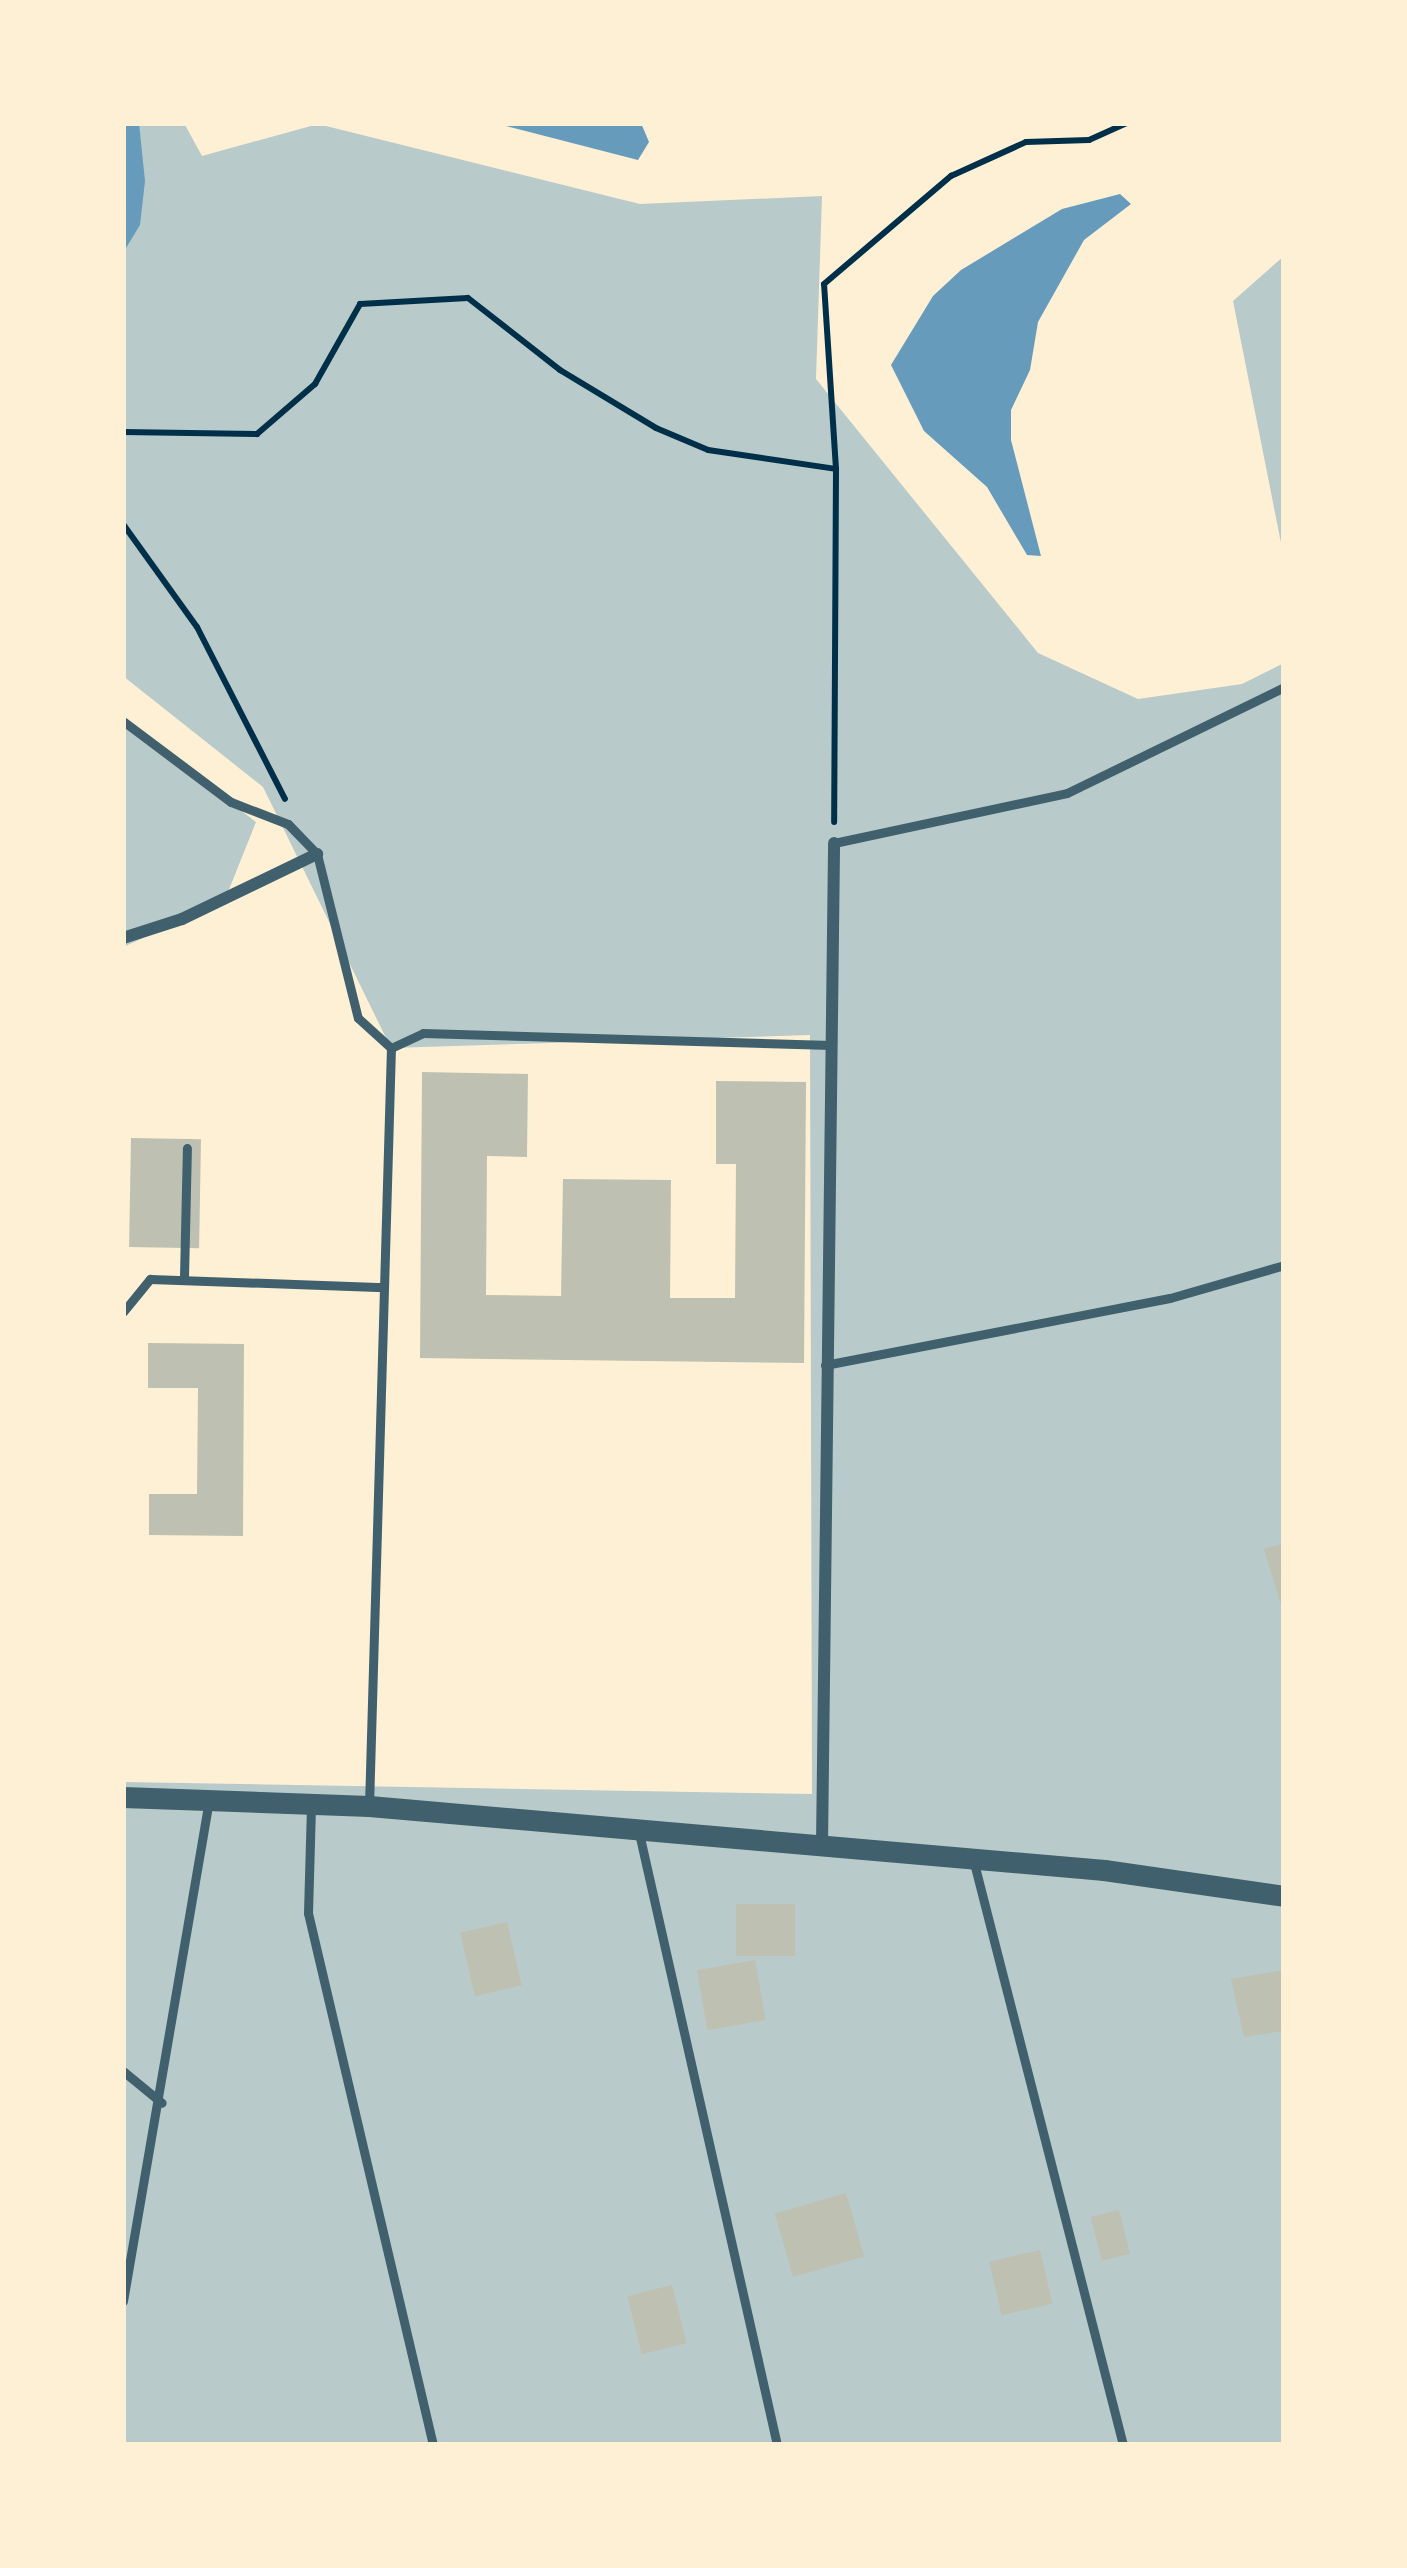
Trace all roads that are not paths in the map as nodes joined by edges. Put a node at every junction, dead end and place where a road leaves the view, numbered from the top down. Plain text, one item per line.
1 (1284, 687) edge
2 (123, 721) edge
3 (834, 843) joint
4 (317, 854) junction
5 (123, 938) edge
6 (831, 1045) junction
7 (392, 1048) junction
8 (187, 1148) dead end
9 (1284, 1264) edge
10 (184, 1277) junction
11 (384, 1287) junction
12 (123, 1312) edge
13 (825, 1365) junction
14 (211, 1795) junction
15 (123, 1797) edge
16 (312, 1801) junction
17 (369, 1806) junction
18 (639, 1833) junction
19 (822, 1846) junction
20 (973, 1859) junction
21 (1284, 1896) edge
22 (123, 2072) edge
23 (162, 2103) junction
24 (123, 2301) edge
25 (433, 2445) edge
26 (777, 2445) edge
27 (1123, 2445) edge

1 - 3 lane
2 - 4 lane
3 - 6 street
4 - 5 street
4 - 7 lane
6 - 7 lane
6 - 13 street
7 - 11 lane
8 - 10 lane
9 - 13 lane
10 - 11 lane
10 - 12 lane
11 - 17 lane
13 - 19 street
14 - 15 street
14 - 16 street
14 - 23 lane
16 - 17 street
16 - 25 lane
17 - 18 street
18 - 19 street
18 - 26 lane
19 - 20 street
20 - 21 street
20 - 27 lane
22 - 23 lane
23 - 24 lane

